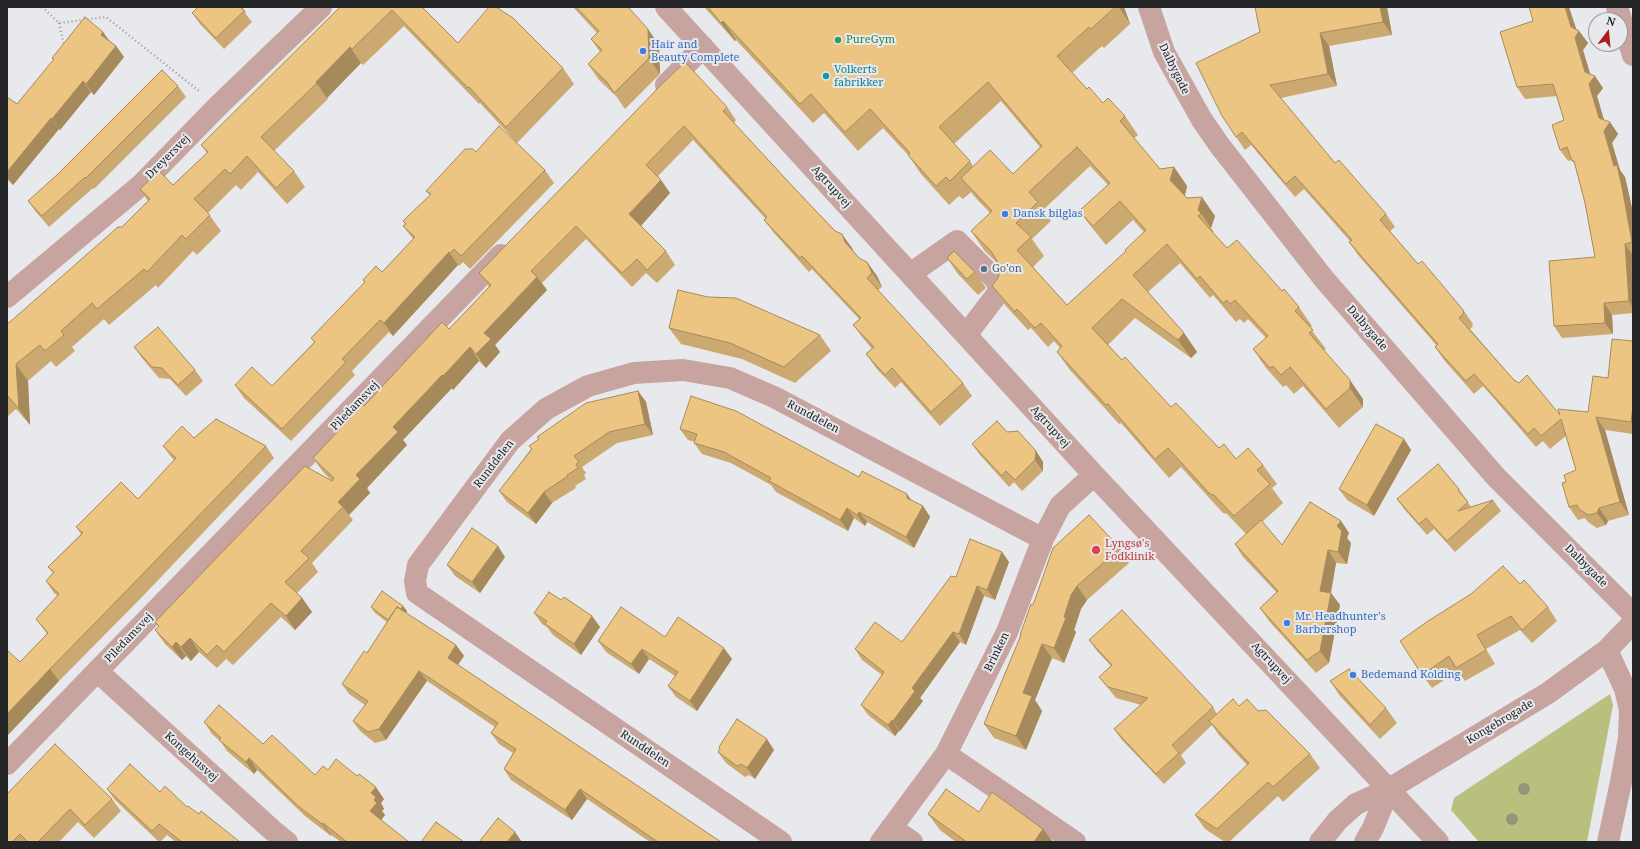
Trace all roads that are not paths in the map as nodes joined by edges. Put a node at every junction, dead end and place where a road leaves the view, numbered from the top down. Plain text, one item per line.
1 (666, 7) edge
2 (1149, 7) edge
3 (1617, 7) edge
4 (310, 11) edge
5 (703, 47) junction
6 (1633, 55) edge
7 (651, 101) edge
8 (513, 242) edge
9 (910, 274) junction
10 (7, 297) edge
11 (966, 334) junction
12 (1094, 475) junction
13 (1043, 539) junction
14 (1633, 614) edge
15 (1633, 623) edge
16 (1607, 650) junction
17 (97, 671) junction
18 (946, 754) junction
19 (7, 764) edge
20 (1389, 789) junction
21 (886, 835) edge
22 (287, 842) edge
23 (781, 842) edge
24 (912, 842) edge
25 (1075, 842) edge
26 (1320, 842) edge
27 (1365, 842) edge
28 (1438, 842) edge
29 (1608, 842) edge

1 - 5 street, Agtrupvej
2 - 14 street, Dalbygade
3 - 6 street
4 - 10 street, Dreyersvej
5 - 7 street
5 - 9 street, Agtrupvej
8 - 17 street, Piledamsvej
9 - 11 street, Agtrupvej
9 - 11 street
11 - 12 street, Agtrupvej
12 - 13 street, Brinken
12 - 20 street, Agtrupvej
13 - 18 street, Brinken
13 - 23 street, Runddelen
15 - 16 street, Kongebrogade
16 - 20 street, Kongebrogade
16 - 29 street
17 - 19 street, Piledamsvej
17 - 22 street, Kongehusvej
18 - 21 street, Brinken
18 - 25 street
20 - 26 street, Kongebrogade
20 - 27 street
20 - 28 street, Agtrupvej
21 - 24 street, Brinken

